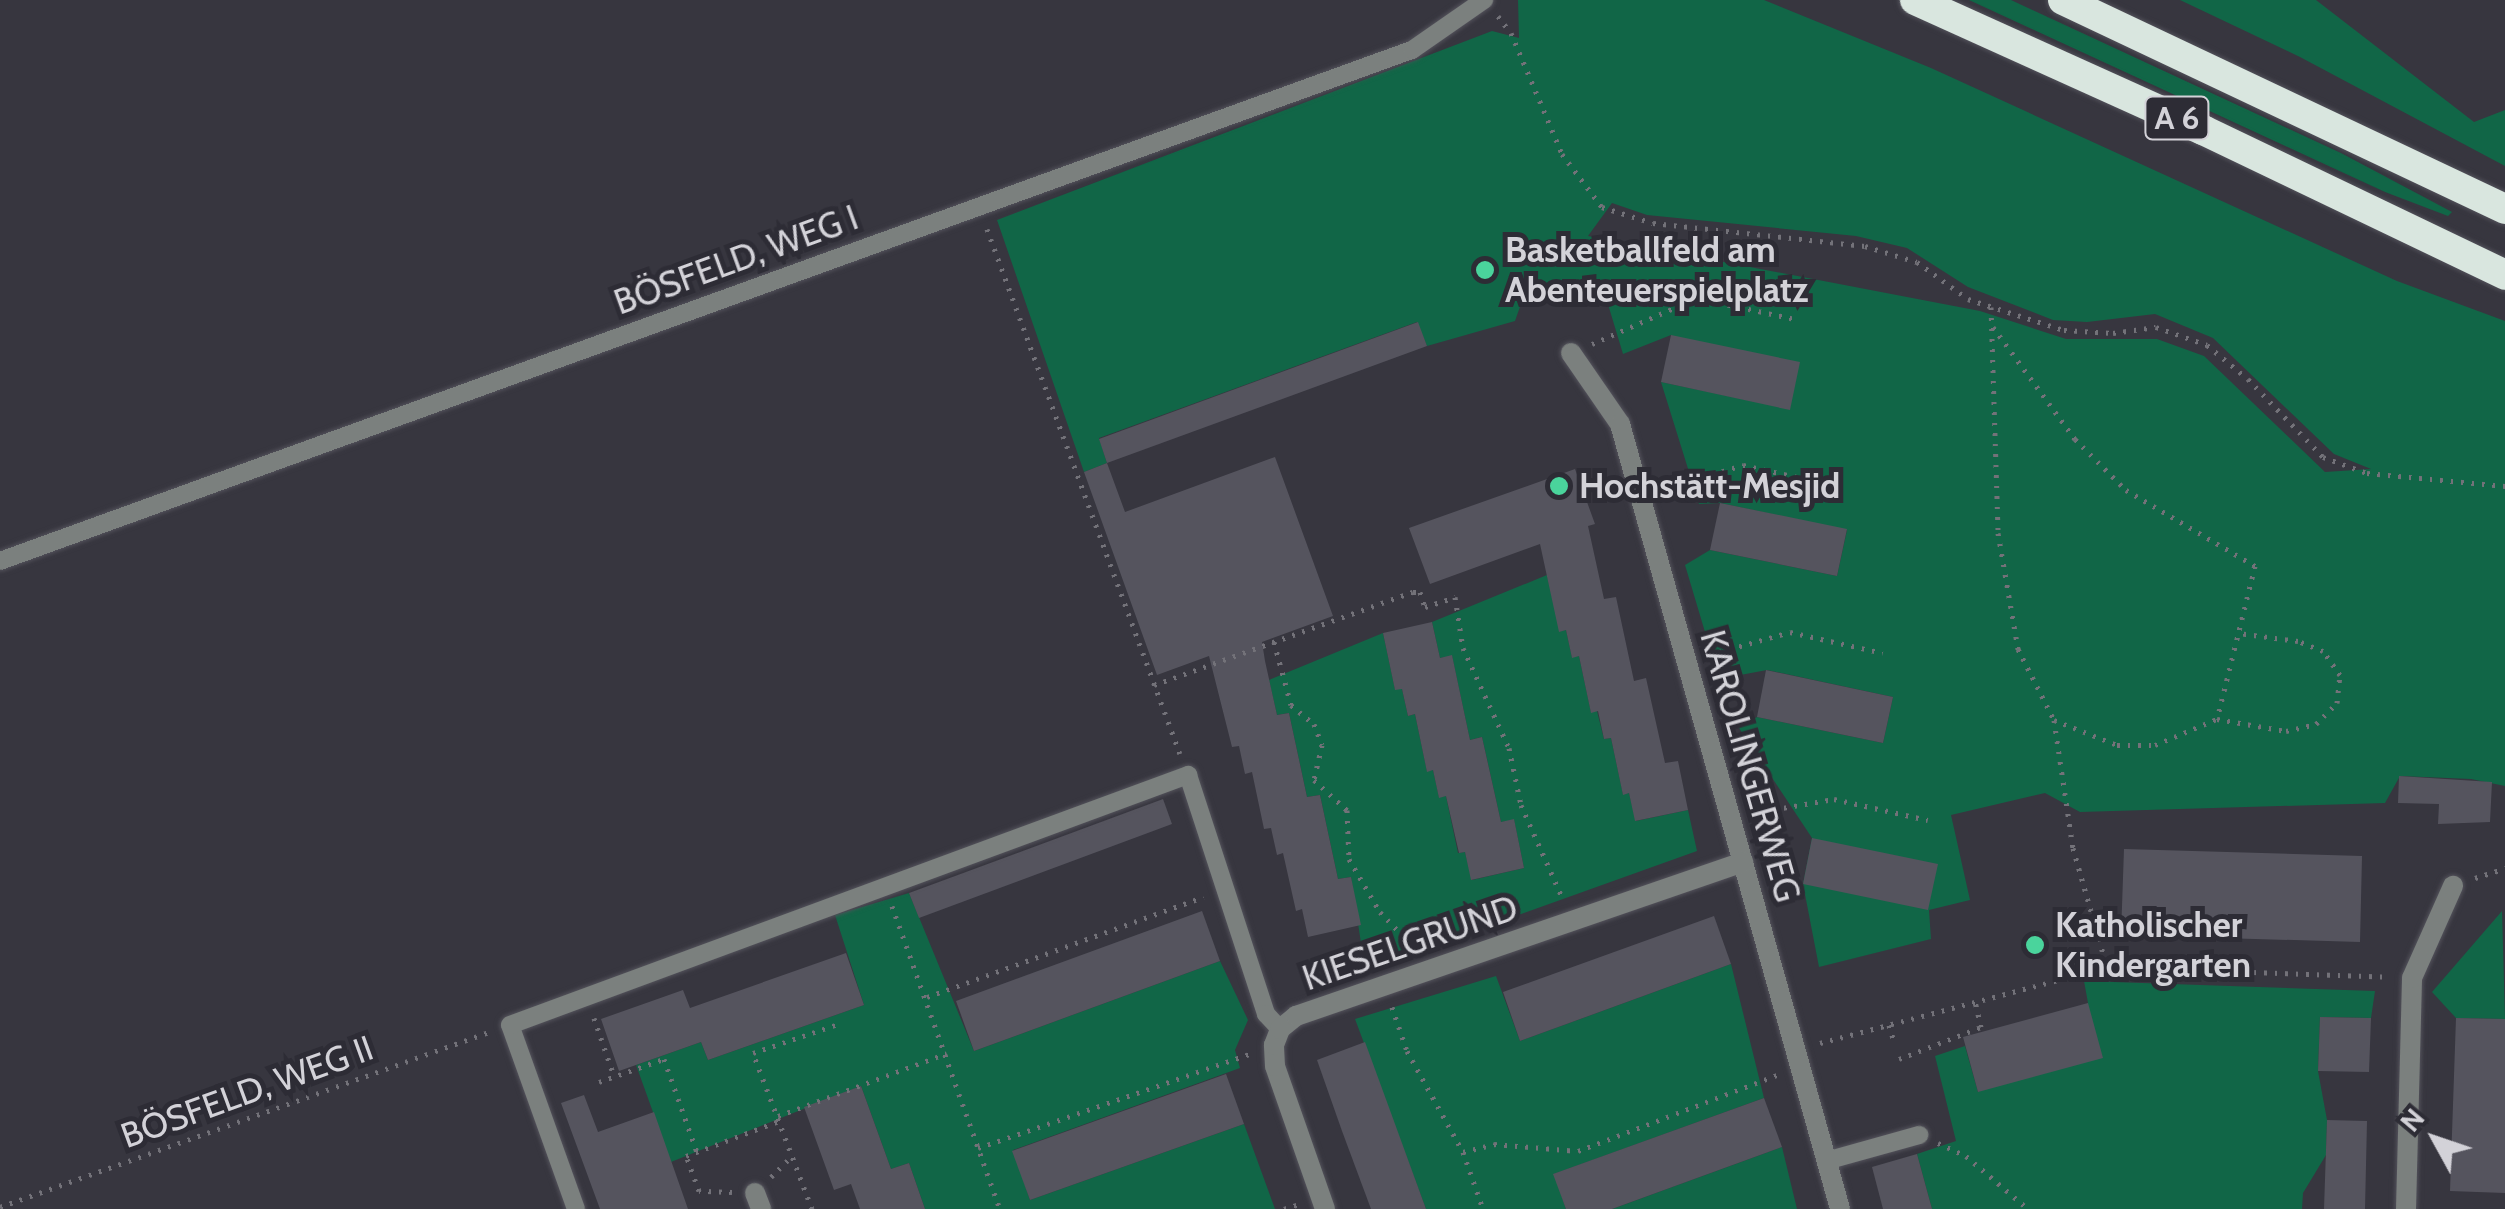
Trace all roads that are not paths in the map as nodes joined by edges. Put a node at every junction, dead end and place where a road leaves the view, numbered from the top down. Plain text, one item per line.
1 (1915, 0) edge
2 (2063, 0) edge
3 (1489, 6) edge
4 (2505, 209) edge
5 (2505, 275) edge
6 (1571, 353) road end
7 (0, 562) edge
8 (1743, 862) junction
9 (2453, 886) dead end
10 (1277, 1037) junction
11 (1919, 1135) road end
12 (1826, 1161) junction
13 (576, 1209) edge
14 (1325, 1209) edge
15 (1840, 1209) edge
16 (2406, 1209) edge

1 - 5 highway, A 6
2 - 4 highway, A 6
3 - 7 lane, BÖSFELD, WEG I
6 - 8 street, KAROLINGERWEG
8 - 10 street, KIESELGRUND
8 - 12 street, KAROLINGERWEG
9 - 16 street
10 - 13 lane
10 - 14 street
11 - 12 lane
12 - 15 street, KAROLINGERWEG

